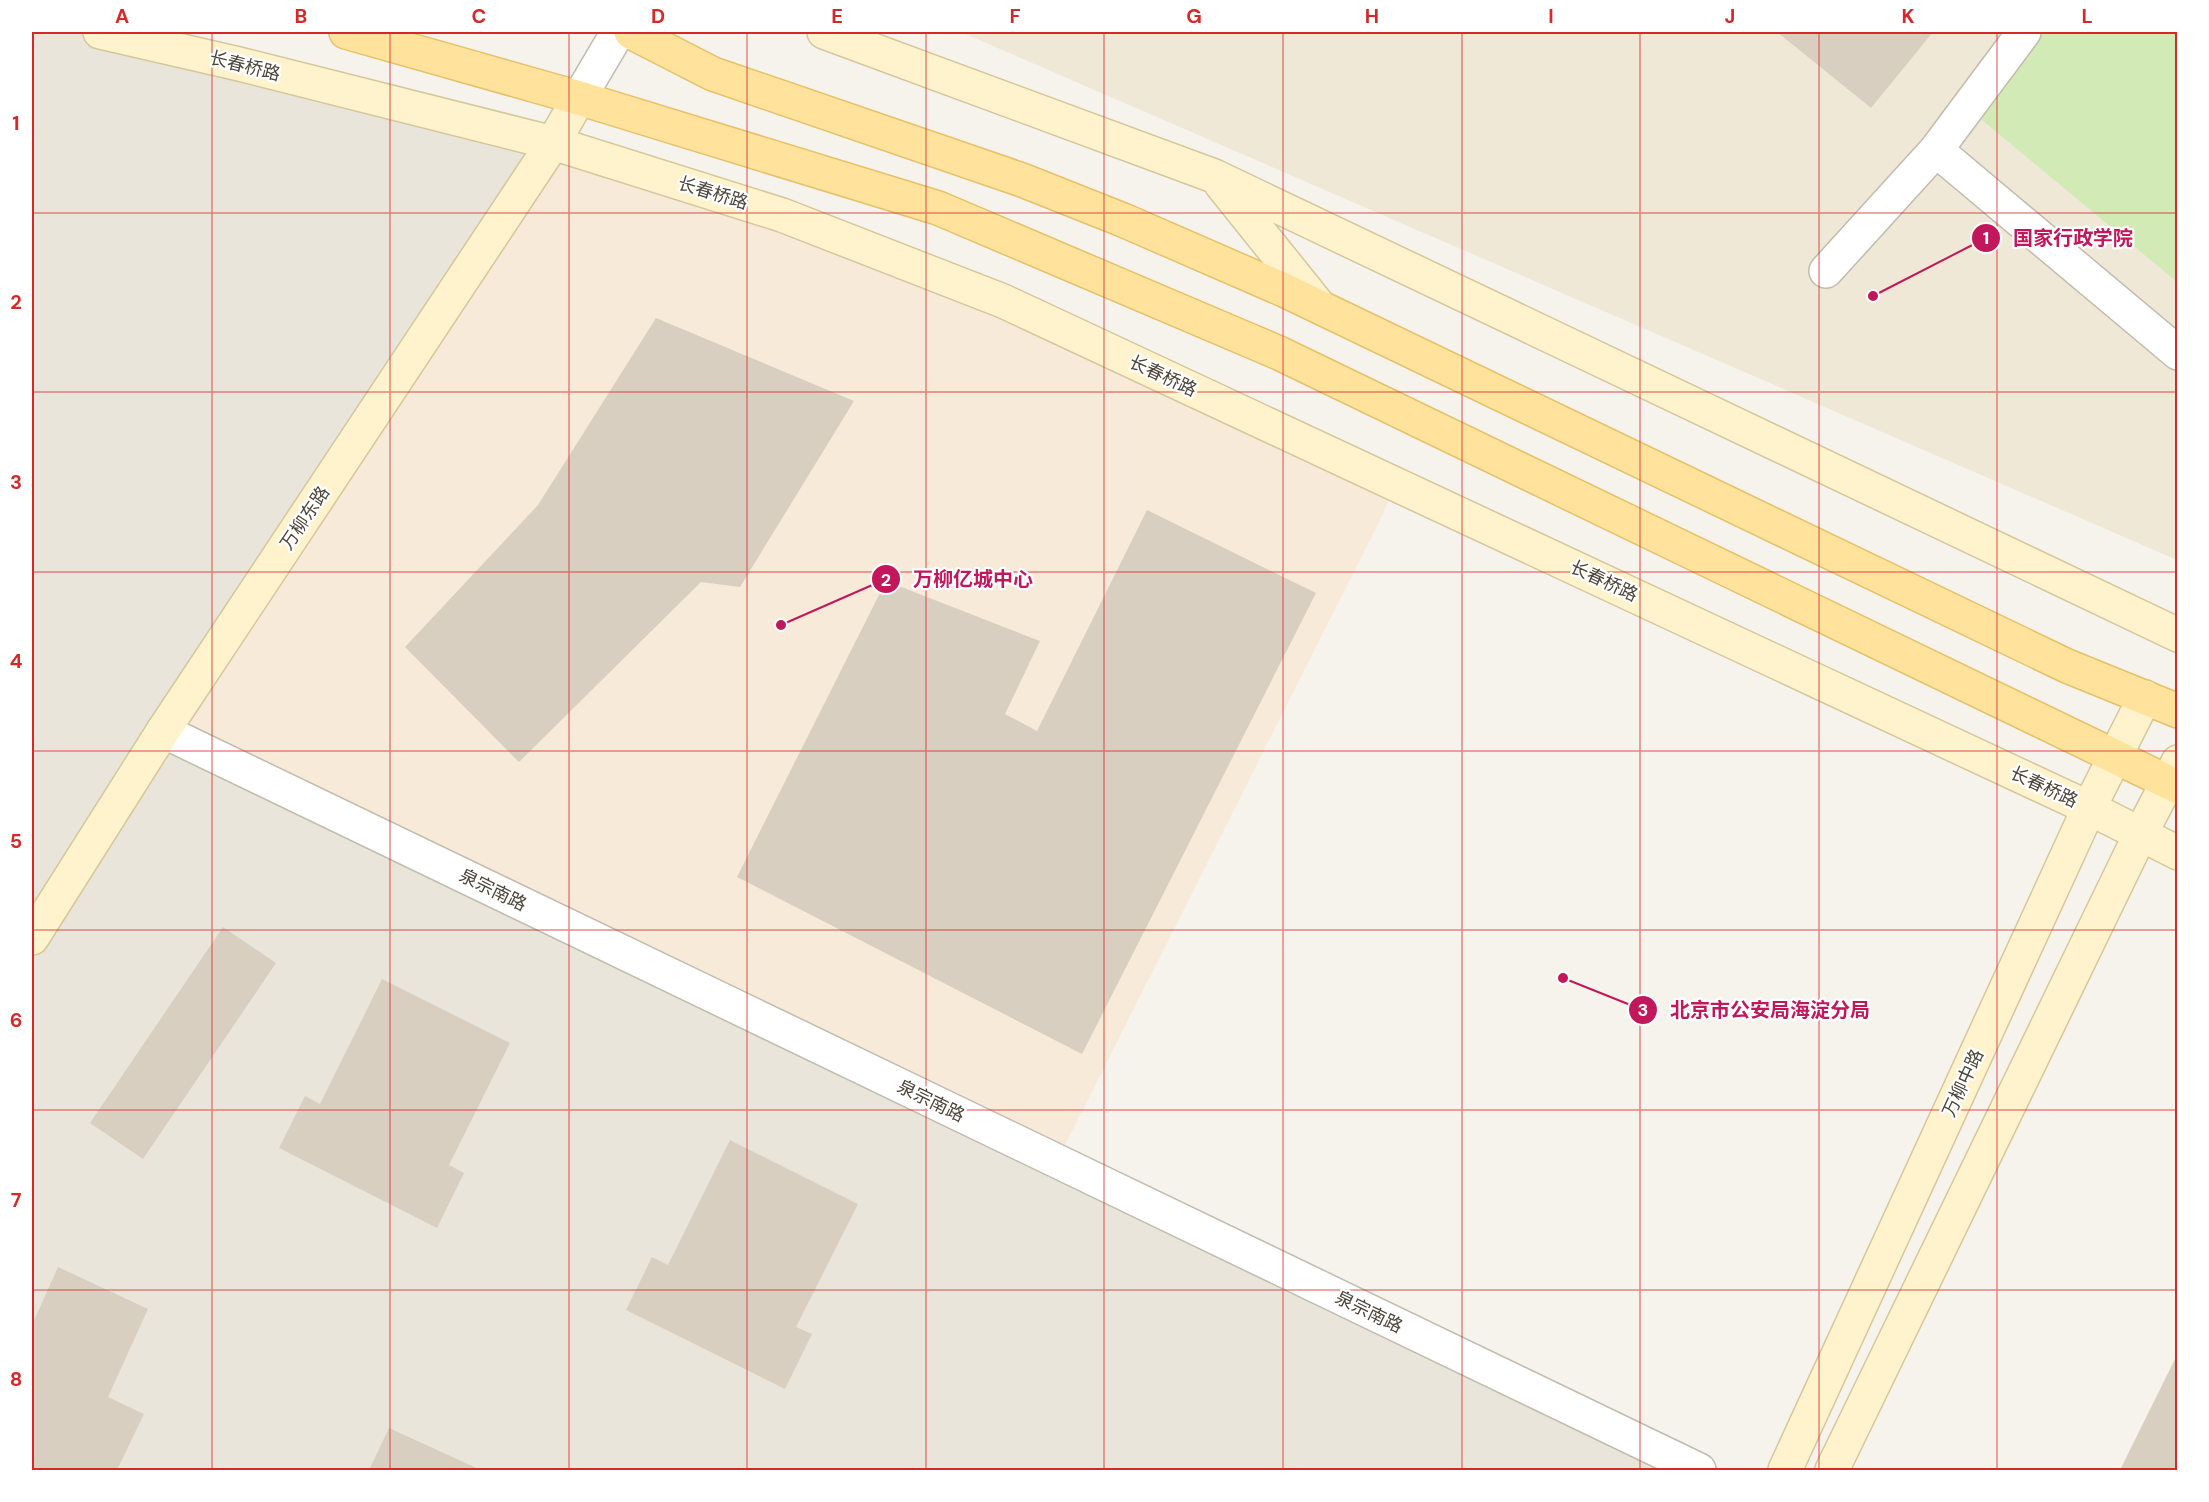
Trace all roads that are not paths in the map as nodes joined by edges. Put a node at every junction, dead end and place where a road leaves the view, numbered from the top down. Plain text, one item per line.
1 (100, 32) edge
2 (346, 32) edge
3 (618, 32) edge
4 (631, 32) edge
5 (824, 32) edge
6 (2024, 32) edge
7 (579, 98) junction
8 (553, 143) junction
9 (1936, 150) junction
10 (1214, 176) junction
11 (1826, 271) dead end
12 (1319, 306) junction
13 (2178, 353) edge
14 (2178, 635) edge
15 (2145, 698) junction
16 (2178, 711) edge
17 (163, 731) junction
18 (2115, 756) junction
19 (2174, 777) edge
20 (2089, 808) junction
21 (2140, 834) junction
22 (2178, 853) edge
23 (32, 938) edge
24 (1699, 1470) edge
25 (1785, 1470) edge
26 (1832, 1470) edge

1 - 8 street, 长春桥路
2 - 7 main road
3 - 7 street
4 - 12 main road
5 - 10 street
6 - 9 street
7 - 8 street, 万柳东路
7 - 18 main road
8 - 17 street, 万柳东路
8 - 20 street, 长春桥路
9 - 11 street
9 - 13 street
10 - 12 street
10 - 14 street
12 - 15 main road
15 - 16 main road
15 - 18 street, 万柳中路
17 - 23 street, 万柳东路
17 - 24 street, 泉宗南路
18 - 19 main road
18 - 20 street, 万柳中路
19 - 21 street
20 - 21 street, 长春桥路
20 - 25 street, 万柳中路
21 - 22 street, 长春桥路
21 - 26 street

